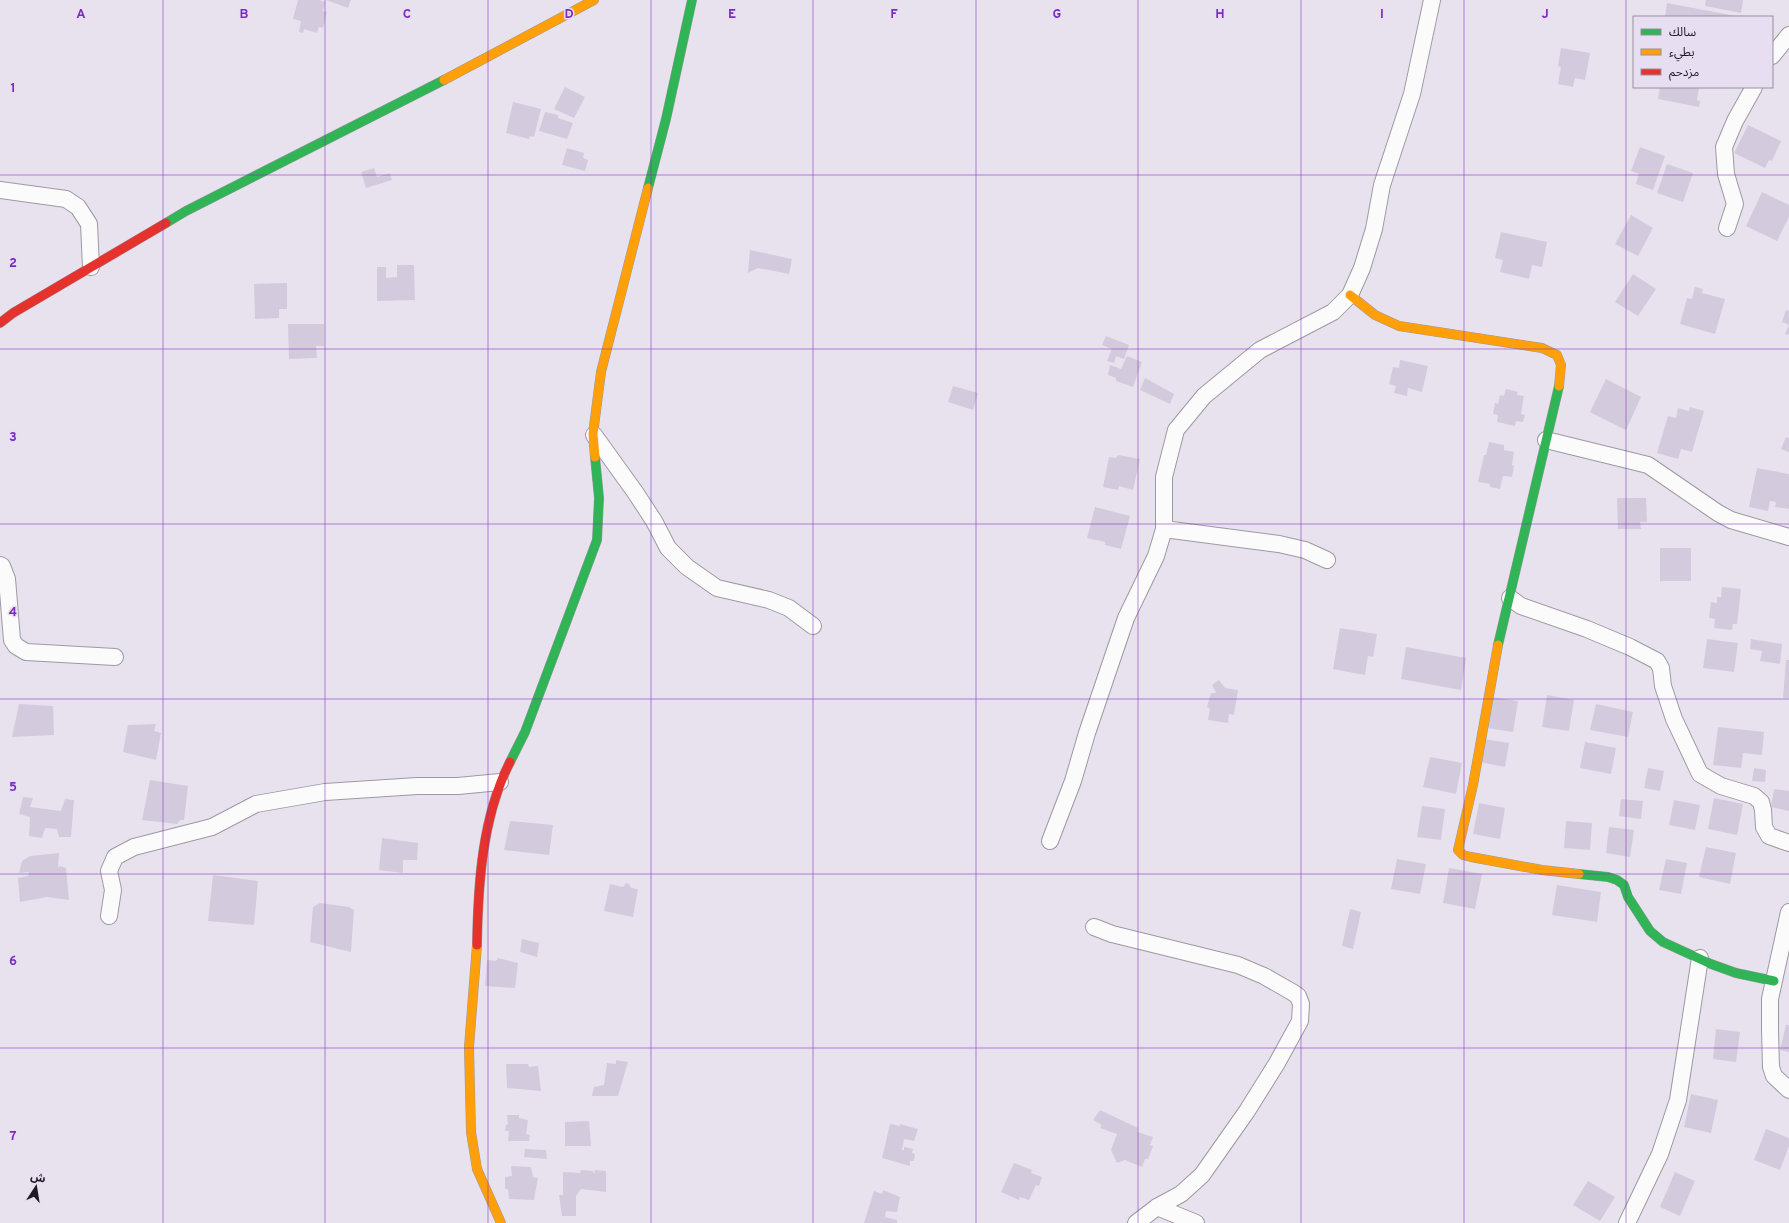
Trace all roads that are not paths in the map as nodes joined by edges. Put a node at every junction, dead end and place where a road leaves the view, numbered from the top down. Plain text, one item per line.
1 (594, 0) edge
2 (692, 0) edge
3 (1432, 0) edge
4 (1789, 35) edge
5 (1773, 55) edge
6 (1753, 88) edge
7 (0, 190) edge
8 (1727, 228) dead end
9 (91, 267) junction
10 (1350, 295) junction
11 (0, 323) edge
12 (593, 434) junction
13 (1546, 440) junction
14 (1164, 529) junction
15 (1789, 537) edge
16 (1327, 560) dead end
17 (0, 565) edge
18 (1510, 598) junction
19 (813, 626) dead end
20 (115, 657) dead end
21 (500, 782) junction
22 (1050, 841) dead end
23 (1789, 843) edge
24 (1789, 912) edge
25 (109, 916) dead end
26 (1094, 927) dead end
27 (1700, 958) junction
28 (1774, 981) junction
29 (1789, 1090) edge
30 (1158, 1207) junction
31 (501, 1223) edge
32 (1136, 1223) edge
33 (1196, 1223) edge
34 (1626, 1223) edge

1 - 9 street
2 - 12 street
3 - 10 street
4 - 5 street
6 - 8 street
7 - 9 street
9 - 11 street
10 - 13 street
10 - 14 street
12 - 19 street
12 - 21 street
13 - 15 street
13 - 18 street
14 - 16 street
14 - 22 street
17 - 20 street
18 - 23 street
18 - 27 street
21 - 25 street
21 - 31 street
24 - 28 street
26 - 30 street
27 - 28 street
27 - 34 street
28 - 29 street
30 - 32 street
30 - 33 street

